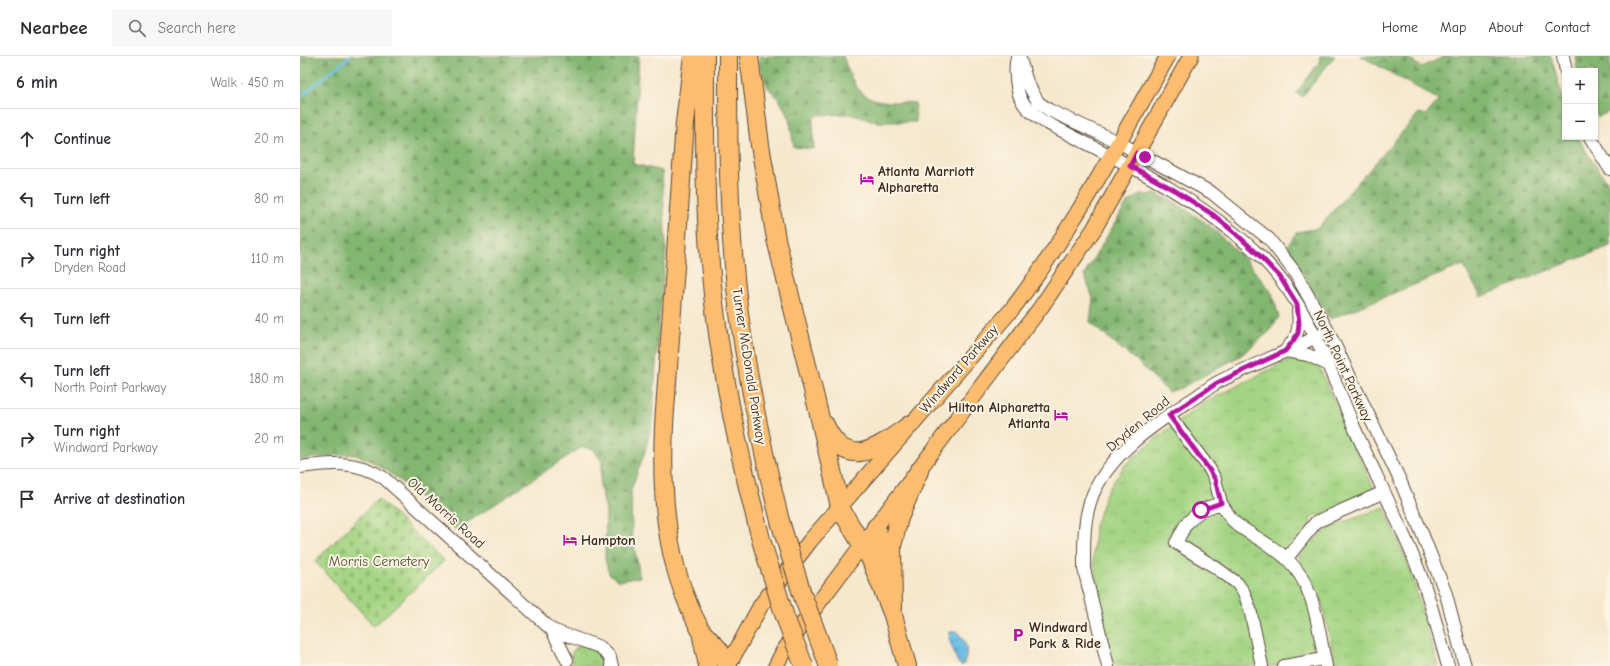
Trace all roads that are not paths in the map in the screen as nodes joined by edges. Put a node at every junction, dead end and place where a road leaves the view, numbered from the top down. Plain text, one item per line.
1 (693, 56) edge
2 (705, 56) edge
3 (728, 56) edge
4 (749, 56) edge
5 (1018, 56) edge
6 (1168, 56) edge
7 (1191, 56) edge
8 (1563, 56) edge
9 (1565, 68) edge
10 (1592, 140) edge
11 (1118, 142) junction
12 (1137, 153) junction
13 (1110, 156) junction
14 (1130, 166) junction
15 (1610, 169) edge
16 (1297, 304) junction
17 (1328, 331) junction
18 (1315, 338) junction
19 (1285, 351) junction
20 (1327, 364) junction
21 (818, 410) junction
22 (1169, 415) junction
23 (912, 424) junction
24 (300, 467) edge
25 (919, 471) junction
26 (1384, 492) junction
27 (1221, 503) junction
28 (840, 508) junction
29 (876, 527) junction
30 (863, 546) junction
31 (1287, 558) junction
32 (881, 587) junction
33 (893, 615) junction
34 (701, 629) junction
35 (552, 630) junction
36 (581, 641) junction
37 (1325, 662) edge
38 (568, 663) edge
39 (829, 665) edge
40 (612, 666) edge
41 (708, 666) edge
42 (728, 666) edge
43 (776, 666) edge
44 (804, 666) edge
45 (908, 666) edge
46 (1108, 666) edge
47 (1262, 666) edge
48 (1284, 666) edge
49 (1448, 666) edge
50 (1465, 666) edge

1 - 34 highway
2 - 44 highway, Turner McDonald Parkway, bridge
3 - 39 highway, Turner McDonald Parkway, bridge
4 - 21 highway
5 - 11 street, North Point Parkway
5 - 13 street, North Point Parkway
6 - 11 main road, Windward Parkway
7 - 12 main road, Windward Parkway
8 - 9 street
10 - 15 street
11 - 12 street, North Point Parkway
11 - 13 main road, Windward Parkway
12 - 14 main road, Windward Parkway
12 - 17 street, North Point Parkway
13 - 14 street, North Point Parkway
13 - 23 main road, Windward Parkway
14 - 16 street, North Point Parkway
14 - 25 main road, Windward Parkway
16 - 18 street, North Point Parkway
16 - 19 street
17 - 18 street, Dryden Road
17 - 50 street, North Point Parkway
18 - 19 street, Dryden Road
18 - 20 street, North Point Parkway
19 - 20 street
19 - 22 street, Dryden Road
20 - 26 street, North Point Parkway
21 - 23 highway
21 - 28 highway
22 - 27 street
22 - 46 street, Dryden Road
23 - 28 main road, Windward Parkway
24 - 35 street, Old Morris Road
25 - 29 main road, Windward Parkway
25 - 33 highway
26 - 31 street
26 - 49 street, North Point Parkway
27 - 31 street
27 - 47 street
28 - 30 highway
28 - 42 main road, Windward Parkway
29 - 30 main road, Windward Parkway
29 - 32 highway
30 - 32 highway
30 - 43 main road, Windward Parkway
31 - 37 street
32 - 33 highway
33 - 45 highway
34 - 41 highway
34 - 42 highway
35 - 36 street, Old Morris Road
35 - 38 street, Old Morris Road
36 - 38 street, Old Morris Road
36 - 40 street, Old Morris Road
37 - 48 street

